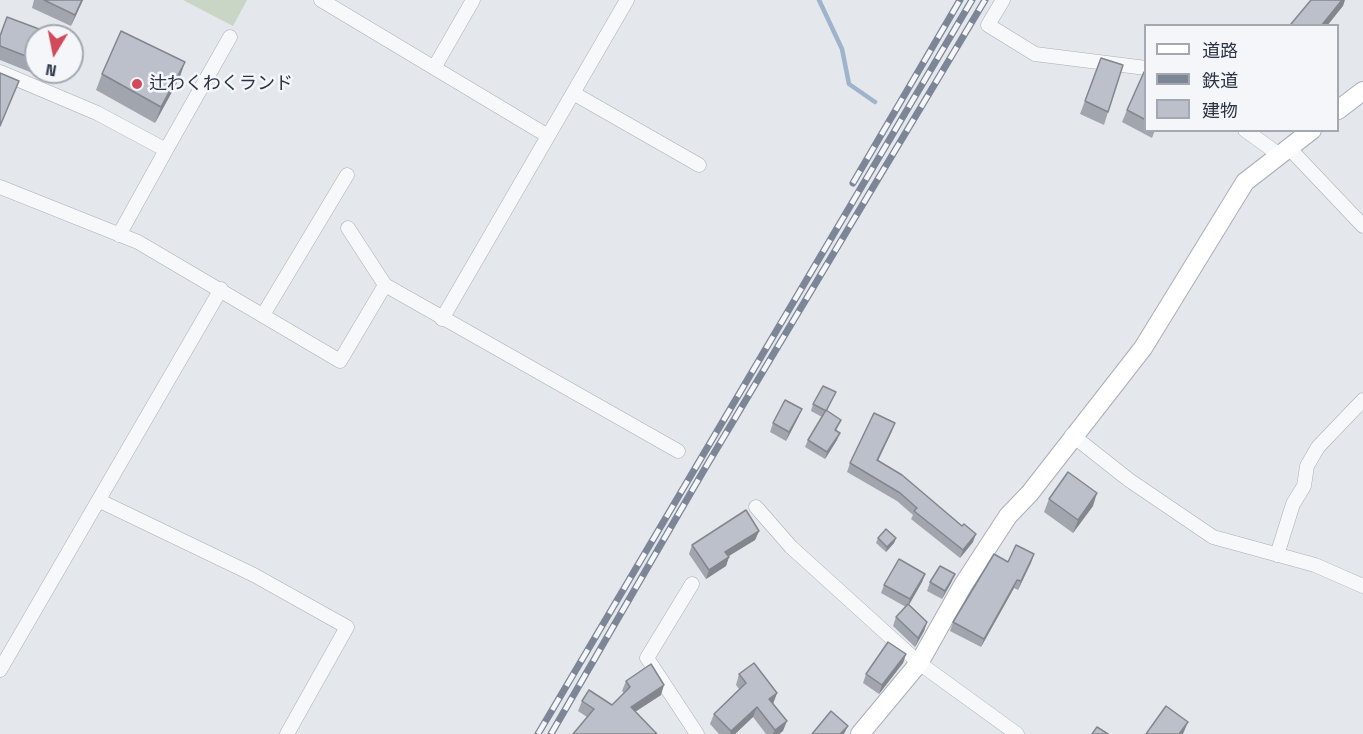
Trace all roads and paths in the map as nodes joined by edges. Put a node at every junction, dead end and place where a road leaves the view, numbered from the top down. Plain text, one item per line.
1 (321, 0) edge
2 (473, 0) edge
3 (627, 0) edge
4 (1003, 0) edge
5 (230, 37) dead end
6 (434, 68) junction
7 (1144, 68) edge
8 (0, 72) edge
9 (1363, 91) edge
10 (573, 93) junction
11 (1339, 109) edge
12 (1249, 132) edge
13 (1310, 132) edge
14 (548, 136) junction
15 (166, 150) junction
16 (1285, 152) junction
17 (699, 165) dead end
18 (347, 175) dead end
19 (0, 188) edge
20 (1363, 226) edge
21 (348, 228) dead end
22 (119, 235) junction
23 (384, 285) junction
24 (221, 289) junction
25 (263, 315) junction
26 (442, 319) junction
27 (1363, 400) edge
28 (1072, 435) junction
29 (678, 451) dead end
30 (100, 501) junction
31 (756, 507) dead end
32 (1276, 555) junction
33 (692, 584) dead end
34 (1363, 586) edge
35 (919, 663) junction
36 (0, 670) edge
37 (287, 734) edge
38 (697, 734) edge
39 (860, 734) edge
40 (1017, 734) edge

1 - 6 street
2 - 6 street
3 - 10 street
4 - 7 street
5 - 15 street
6 - 14 street
8 - 15 street
9 - 11 street
10 - 14 street
10 - 17 street
12 - 16 street
13 - 16 street
14 - 26 street
15 - 22 street
16 - 20 street
16 - 28 street
18 - 25 street
19 - 22 street
21 - 23 street
22 - 24 street
23 - 25 street
23 - 26 street
24 - 25 street
24 - 30 street
26 - 29 street
27 - 32 street
28 - 32 street
28 - 35 street
30 - 36 street
30 - 37 street
31 - 35 street
32 - 34 street
33 - 38 street
35 - 39 street
35 - 40 street

